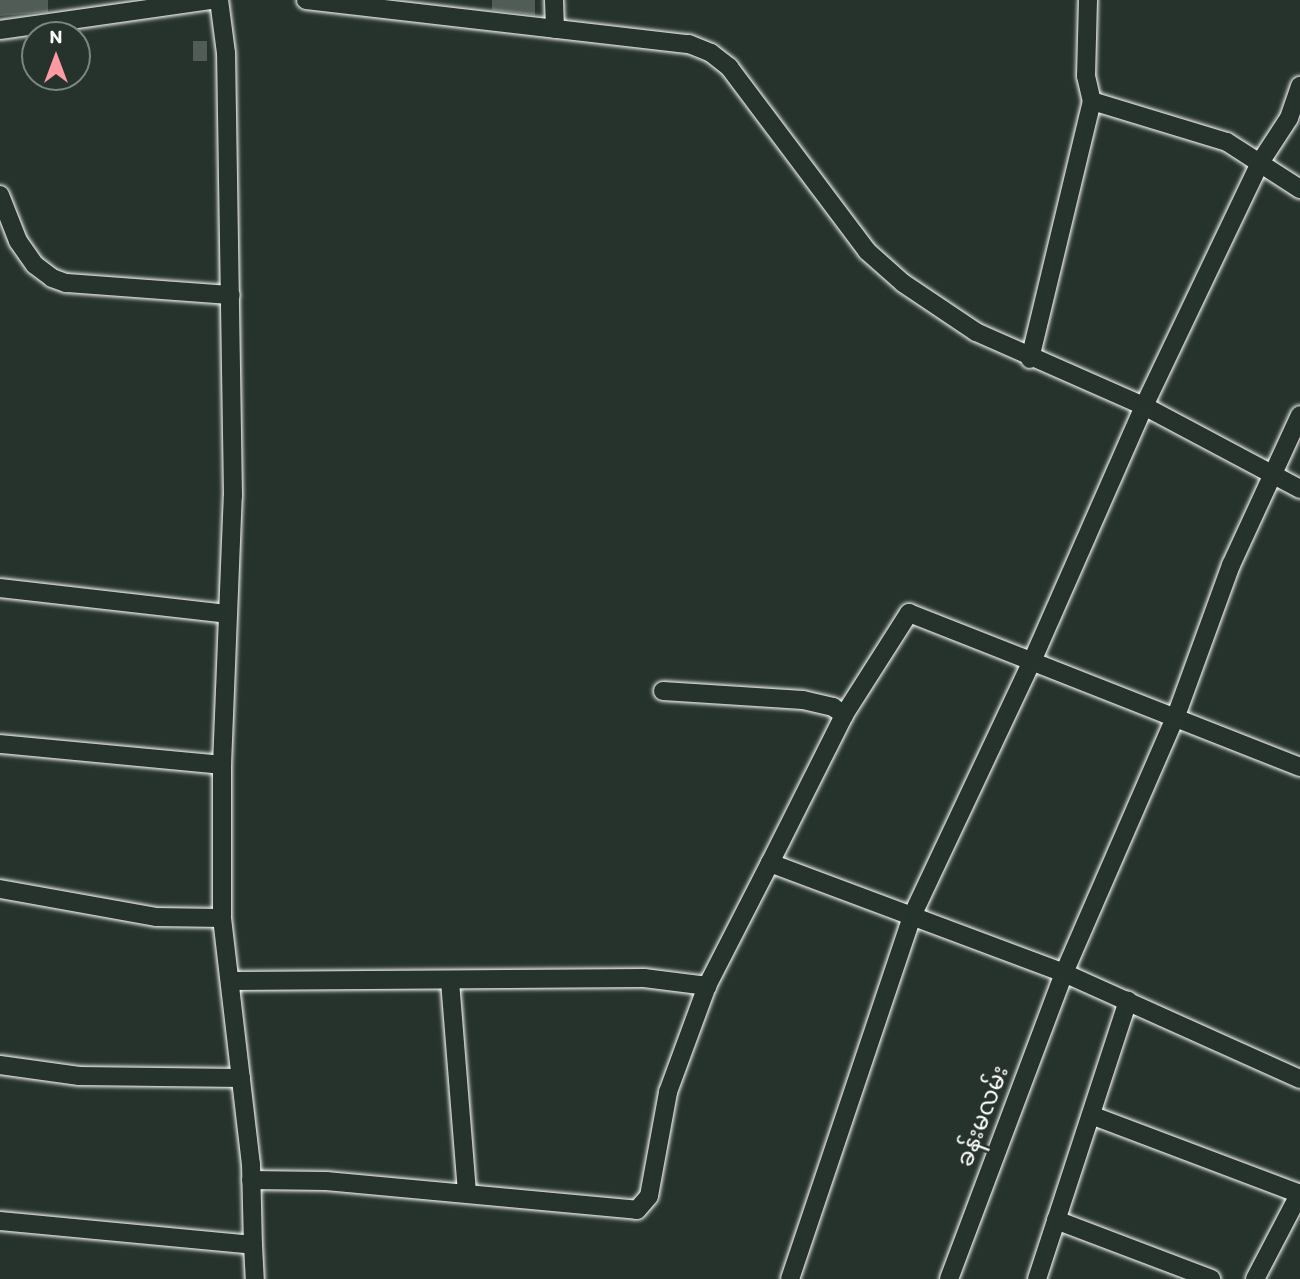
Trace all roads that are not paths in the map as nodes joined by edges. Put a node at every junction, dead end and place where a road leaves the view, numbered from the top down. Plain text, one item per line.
1 (212, 0) edge
2 (219, 0) edge
3 (306, 0) edge
4 (554, 0) edge
5 (1087, 0) edge
6 (428, 7) edge
7 (555, 29) junction
8 (0, 30) edge
9 (1300, 86) edge
10 (1091, 101) junction
11 (1261, 161) junction
12 (1300, 189) edge
13 (0, 195) edge
14 (231, 295) junction
15 (1030, 359) junction
16 (1144, 406) junction
17 (1300, 415) edge
18 (1271, 472) junction
19 (1300, 489) edge
20 (0, 588) edge
21 (227, 614) junction
22 (1033, 659) junction
23 (663, 691) dead end
24 (844, 715) junction
25 (1176, 716) junction
26 (0, 744) edge
27 (222, 765) junction
28 (1300, 767) edge
29 (770, 863) junction
30 (0, 889) edge
31 (912, 916) junction
32 (222, 918) junction
33 (1064, 973) junction
34 (232, 981) junction
35 (450, 981) junction
36 (707, 986) junction
37 (1128, 1000) junction
38 (0, 1065) edge
39 (242, 1078) junction
40 (1300, 1079) edge
41 (1091, 1115) junction
42 (251, 1180) junction
43 (467, 1192) junction
44 (1298, 1203) edge
45 (1056, 1220) junction
46 (0, 1221) edge
47 (253, 1245) junction
48 (255, 1279) edge
49 (790, 1279) edge
50 (949, 1279) edge
51 (1037, 1279) edge
52 (1211, 1279) edge
53 (1255, 1279) edge

1 - 8 street
2 - 14 street
3 - 6 street
4 - 7 street
5 - 10 street
6 - 7 street
7 - 15 street
9 - 11 street
10 - 11 street
10 - 15 street
11 - 12 street
11 - 16 street
13 - 14 street
14 - 21 street
15 - 16 street
16 - 18 street
16 - 22 street
17 - 18 street, ခန်းမလမ်း
18 - 19 street
18 - 25 street, ခန်းမလမ်း
20 - 21 street
21 - 27 street
22 - 24 street
22 - 25 street
22 - 31 street
23 - 24 street
24 - 29 street
25 - 28 street
25 - 33 street, ခန်းမလမ်း
26 - 27 street
27 - 32 street
29 - 31 street
29 - 36 street
30 - 32 street
31 - 33 street
31 - 49 street
32 - 34 street
33 - 37 street
33 - 50 street, ခန်းမလမ်း
34 - 35 street
34 - 39 street
35 - 36 street
35 - 43 street
36 - 43 street
37 - 40 street
37 - 41 street
38 - 39 street
39 - 42 street
41 - 44 street
41 - 45 street
42 - 43 street
42 - 47 street
44 - 53 street
45 - 51 street
45 - 52 street
46 - 47 street
47 - 48 street

